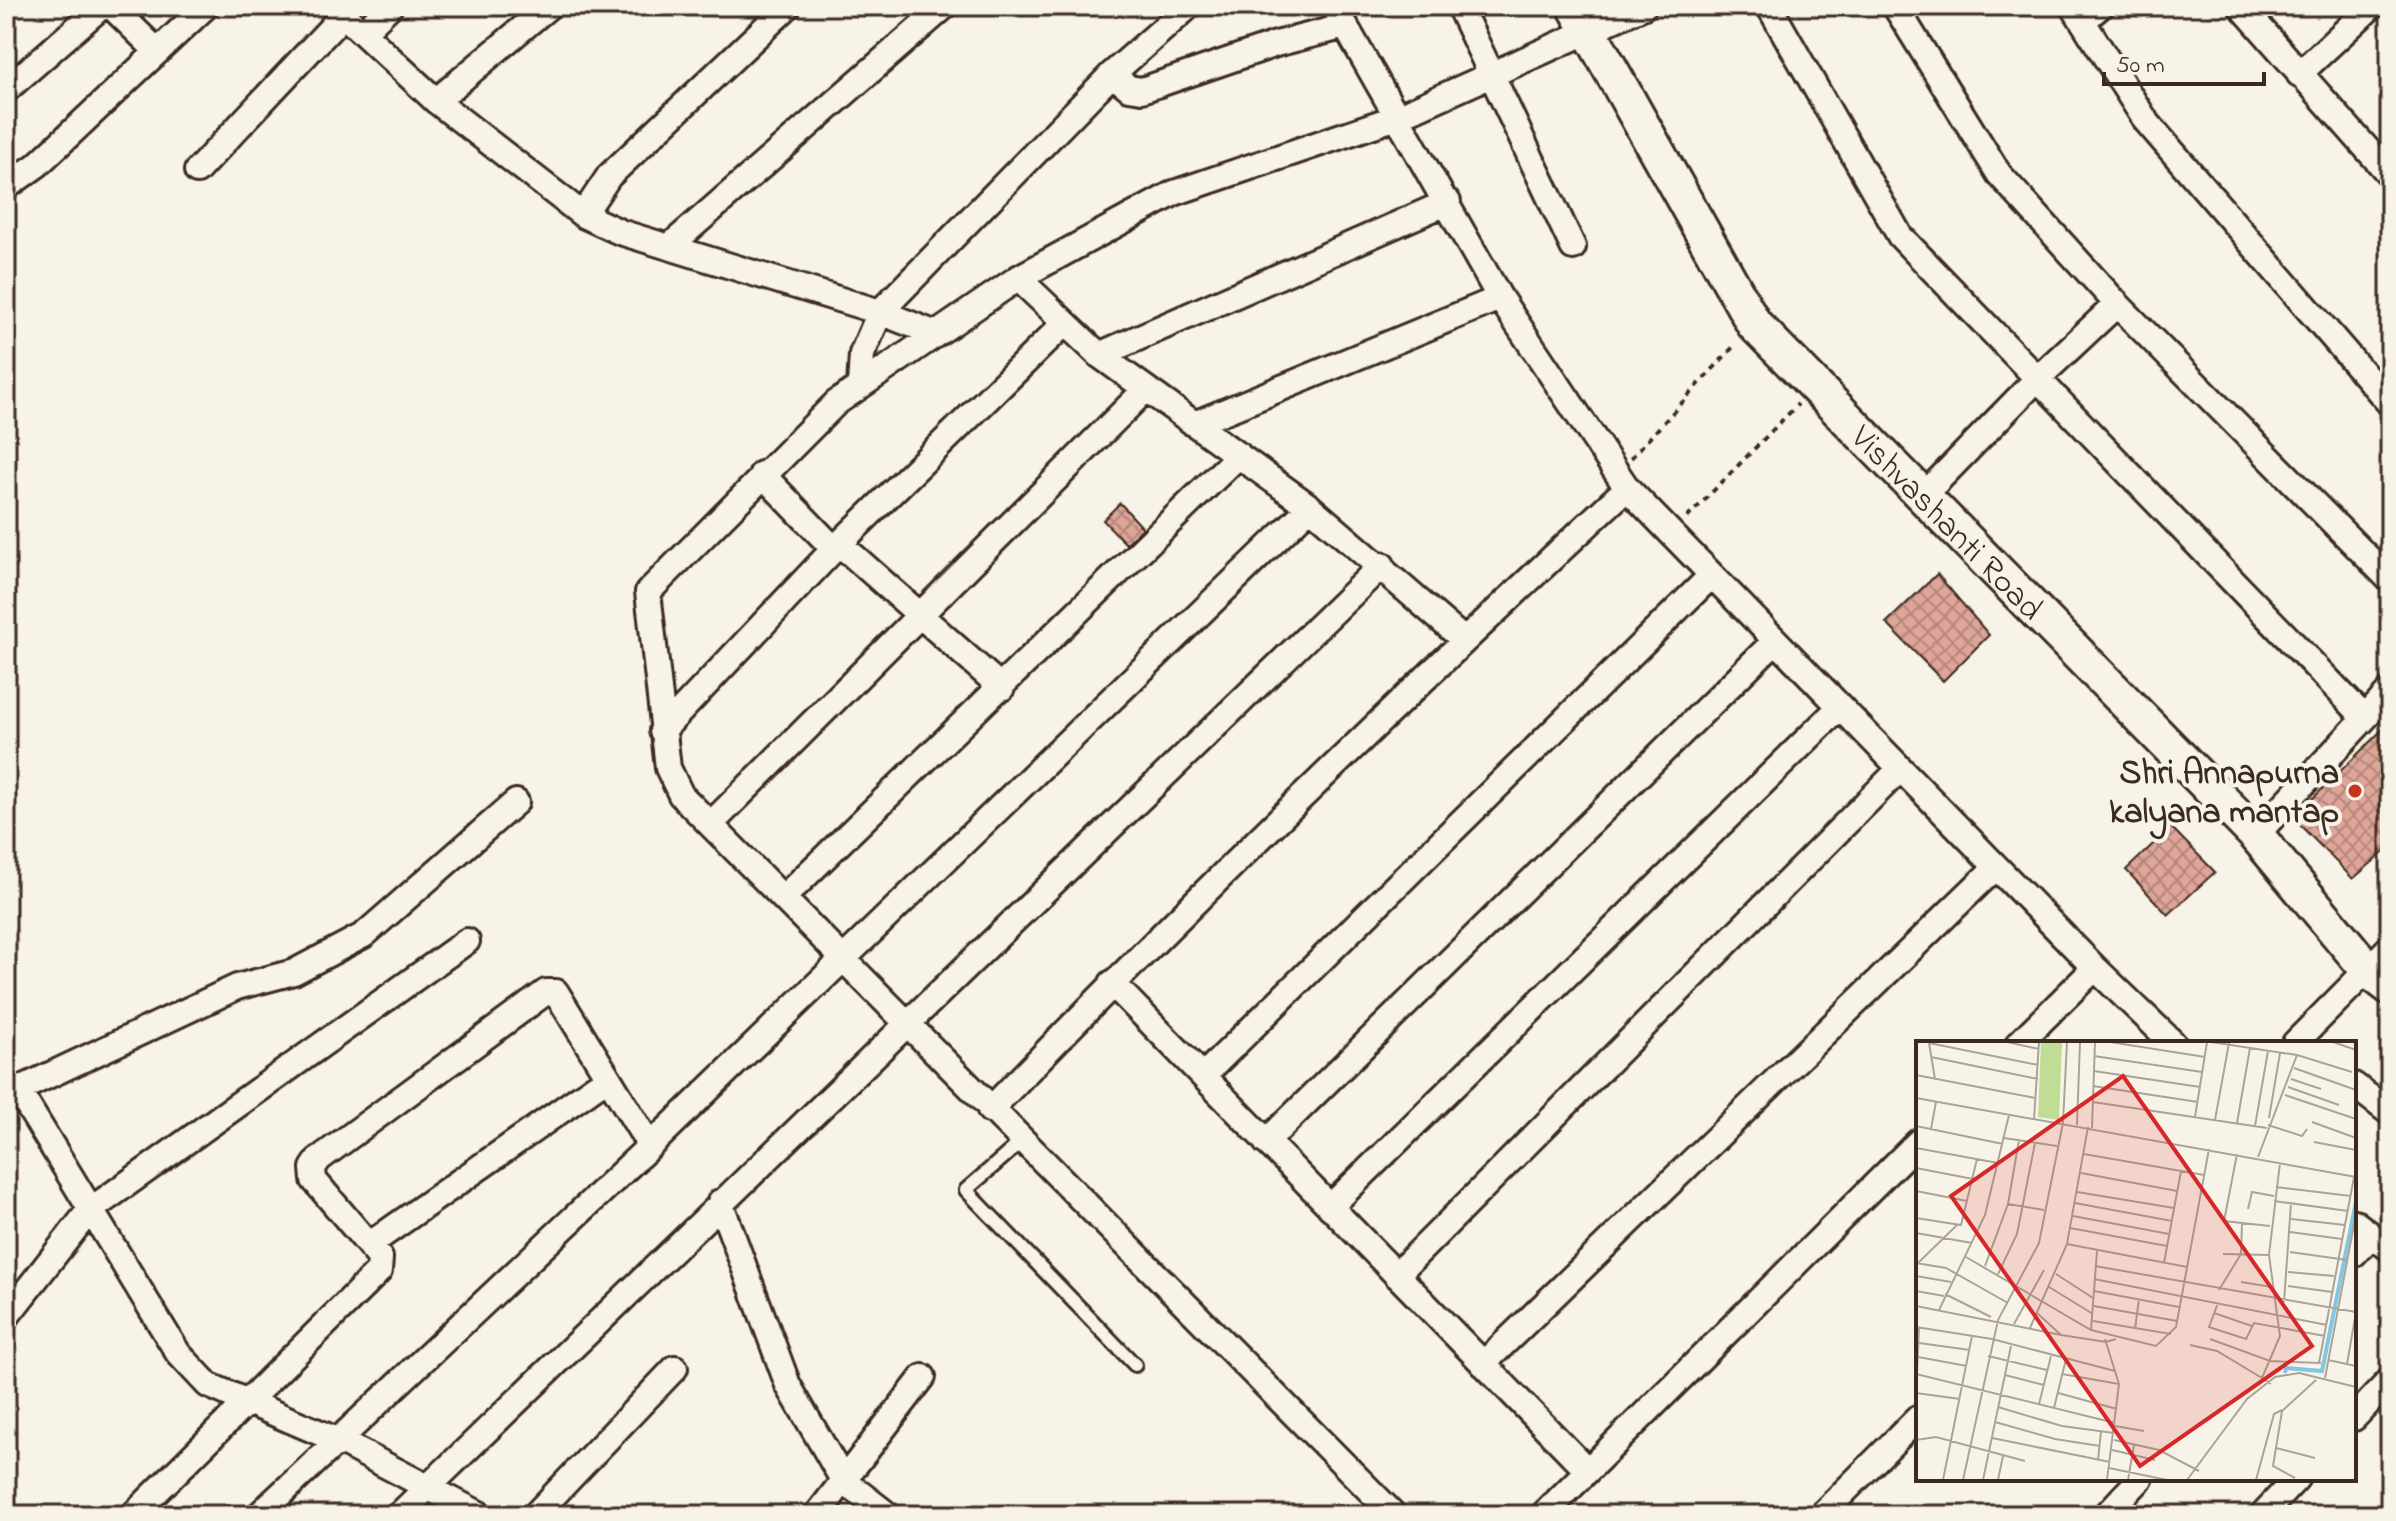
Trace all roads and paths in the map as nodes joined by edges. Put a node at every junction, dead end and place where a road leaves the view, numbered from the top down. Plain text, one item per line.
1 (102, 6) edge
2 (111, 6) edge
3 (206, 6) edge
4 (390, 6) edge
5 (549, 6) edge
6 (788, 6) edge
7 (945, 6) edge
8 (1189, 6) edge
9 (1459, 6) edge
10 (1644, 6) edge
11 (1769, 6) edge
12 (1895, 6) edge
13 (2110, 6) edge
14 (2241, 6) edge
15 (2372, 6) edge
16 (339, 10) edge
17 (1340, 16) edge
18 (2079, 17) edge
19 (1581, 20) edge
20 (363, 32) junction
21 (157, 51) junction
22 (1493, 73) junction
23 (1112, 74) junction
24 (2299, 74) junction
25 (6, 90) edge
26 (436, 101) junction
27 (1397, 117) junction
28 (197, 171) dead end
29 (2390, 175) edge
30 (6, 187) edge
31 (1448, 202) junction
32 (583, 215) junction
33 (671, 245) junction
34 (1573, 247) dead end
35 (1018, 278) junction
36 (1500, 298) junction
37 (2117, 304) junction
38 (880, 312) junction
39 (1064, 324) junction
40 (1754, 324) junction
41 (936, 334) junction
42 (1099, 355) junction
43 (2036, 380) junction
44 (860, 386) junction
45 (1816, 386) junction
46 (1146, 389) junction
47 (2390, 404) edge
48 (1194, 424) junction
49 (1239, 455) junction
50 (762, 474) junction
51 (1622, 481) junction
52 (1924, 495) junction
53 (1310, 507) junction
54 (1671, 534) junction
55 (837, 546) junction
56 (1382, 565) junction
57 (1711, 576) junction
58 (2390, 580) edge
59 (919, 616) junction
60 (1464, 640) junction
61 (1775, 641) junction
62 (1002, 688) junction
63 (2390, 691) edge
64 (1840, 707) junction
65 (2364, 717) junction
66 (662, 731) junction
67 (1900, 769) junction
68 (516, 802) dead end
69 (711, 824) junction
70 (2256, 835) junction
71 (1996, 867) junction
72 (784, 897) junction
73 (467, 941) dead end
74 (843, 957) junction
75 (2095, 968) junction
76 (2383, 968) edge
77 (1112, 983) junction
78 (907, 1023) junction
79 (2021, 1041) edge
80 (2171, 1041) edge
81 (2298, 1041) edge
82 (1203, 1076) junction
83 (606, 1079) junction
84 (2356, 1087) edge
85 (12, 1093) edge
86 (990, 1110) junction
87 (2390, 1113) edge
88 (1021, 1142) junction
89 (1266, 1142) junction
90 (1916, 1144) edge
91 (650, 1146) junction
92 (720, 1202) junction
93 (1330, 1207) junction
94 (89, 1211) junction
95 (2372, 1236) edge
96 (370, 1244) junction
97 (2356, 1252) edge
98 (1396, 1275) junction
99 (6, 1317) edge
100 (1483, 1364) junction
101 (1135, 1365) dead end
102 (675, 1368) dead end
103 (923, 1377) dead end
104 (2390, 1380) edge
105 (246, 1400) junction
106 (2356, 1416) edge
107 (1916, 1420) edge
108 (339, 1441) junction
109 (1587, 1470) junction
110 (843, 1480) junction
111 (2138, 1481) edge
112 (2294, 1481) edge
113 (425, 1487) junction
114 (133, 1515) edge
115 (259, 1515) edge
116 (399, 1515) edge
117 (481, 1515) edge
118 (535, 1515) edge
119 (817, 1515) edge
120 (888, 1515) edge
121 (1394, 1515) edge
122 (1543, 1515) edge
123 (1821, 1515) edge
124 (2106, 1515) edge
125 (2262, 1515) edge

1 - 25 street
2 - 21 street
3 - 21 street
4 - 20 street
5 - 26 street
6 - 32 street
7 - 33 street
8 - 23 street
9 - 22 street
10 - 19 street
11 - 43 street
12 - 37 street
13 - 18 lane
14 - 24 street
15 - 24 street
16 - 20 street
16 - 28 street
17 - 23 street
17 - 27 street
18 - 47 street
19 - 22 street
19 - 40 street, Vishvashanti Road
20 - 26 street
21 - 30 street
22 - 27 street
22 - 34 street
23 - 38 street
24 - 29 street
26 - 32 street
27 - 31 street
27 - 35 street
31 - 36 street
31 - 42 street
32 - 33 street
33 - 38 street
35 - 39 street
35 - 41 street
36 - 48 street
36 - 51 street
37 - 43 street
37 - 58 street
38 - 41 street
38 - 44 street
39 - 42 street
39 - 55 street
40 - 45 street, Vishvashanti Road
40 - 51 path
41 - 44 street
42 - 46 street
43 - 52 street
43 - 65 street
44 - 50 street
45 - 52 street, Vishvashanti Road
45 - 54 path
46 - 48 street
46 - 59 street
48 - 49 street
49 - 53 street
49 - 62 street
50 - 55 street
50 - 66 street
51 - 54 street
51 - 60 street
52 - 70 street, Vishvashanti Road
53 - 56 street
53 - 74 street
54 - 57 street
55 - 59 street
55 - 66 street
56 - 60 street
56 - 78 street
57 - 61 street
57 - 82 street
59 - 62 street
59 - 69 street
60 - 77 street
61 - 64 street
61 - 89 street
62 - 72 street
63 - 65 street
64 - 67 street
64 - 93 street
65 - 70 street
66 - 69 street
67 - 71 street
67 - 98 street
68 - 85 street
69 - 72 street
70 - 76 street, Vishvashanti Road
71 - 75 street
71 - 100 street
72 - 74 street
73 - 94 street
74 - 78 street
74 - 91 street
75 - 79 street
75 - 80 street
76 - 81 street
77 - 82 street
77 - 86 street
78 - 86 street
78 - 92 street
82 - 89 street
83 - 91 street
83 - 96 street
83 - 96 street
84 - 87 street
85 - 94 street
86 - 88 street
88 - 101 lane
88 - 121 street
89 - 93 street
90 - 109 street
91 - 108 street
92 - 110 street
92 - 113 street
93 - 98 street
94 - 99 street
94 - 105 street
95 - 97 street
96 - 105 street
98 - 100 street
100 - 109 street
102 - 118 street
103 - 110 street
104 - 106 street
105 - 108 street
105 - 114 street
107 - 123 street
108 - 113 street
108 - 115 street
109 - 122 street
110 - 119 street
110 - 120 street
111 - 124 street
112 - 125 street
113 - 116 street
113 - 117 street

